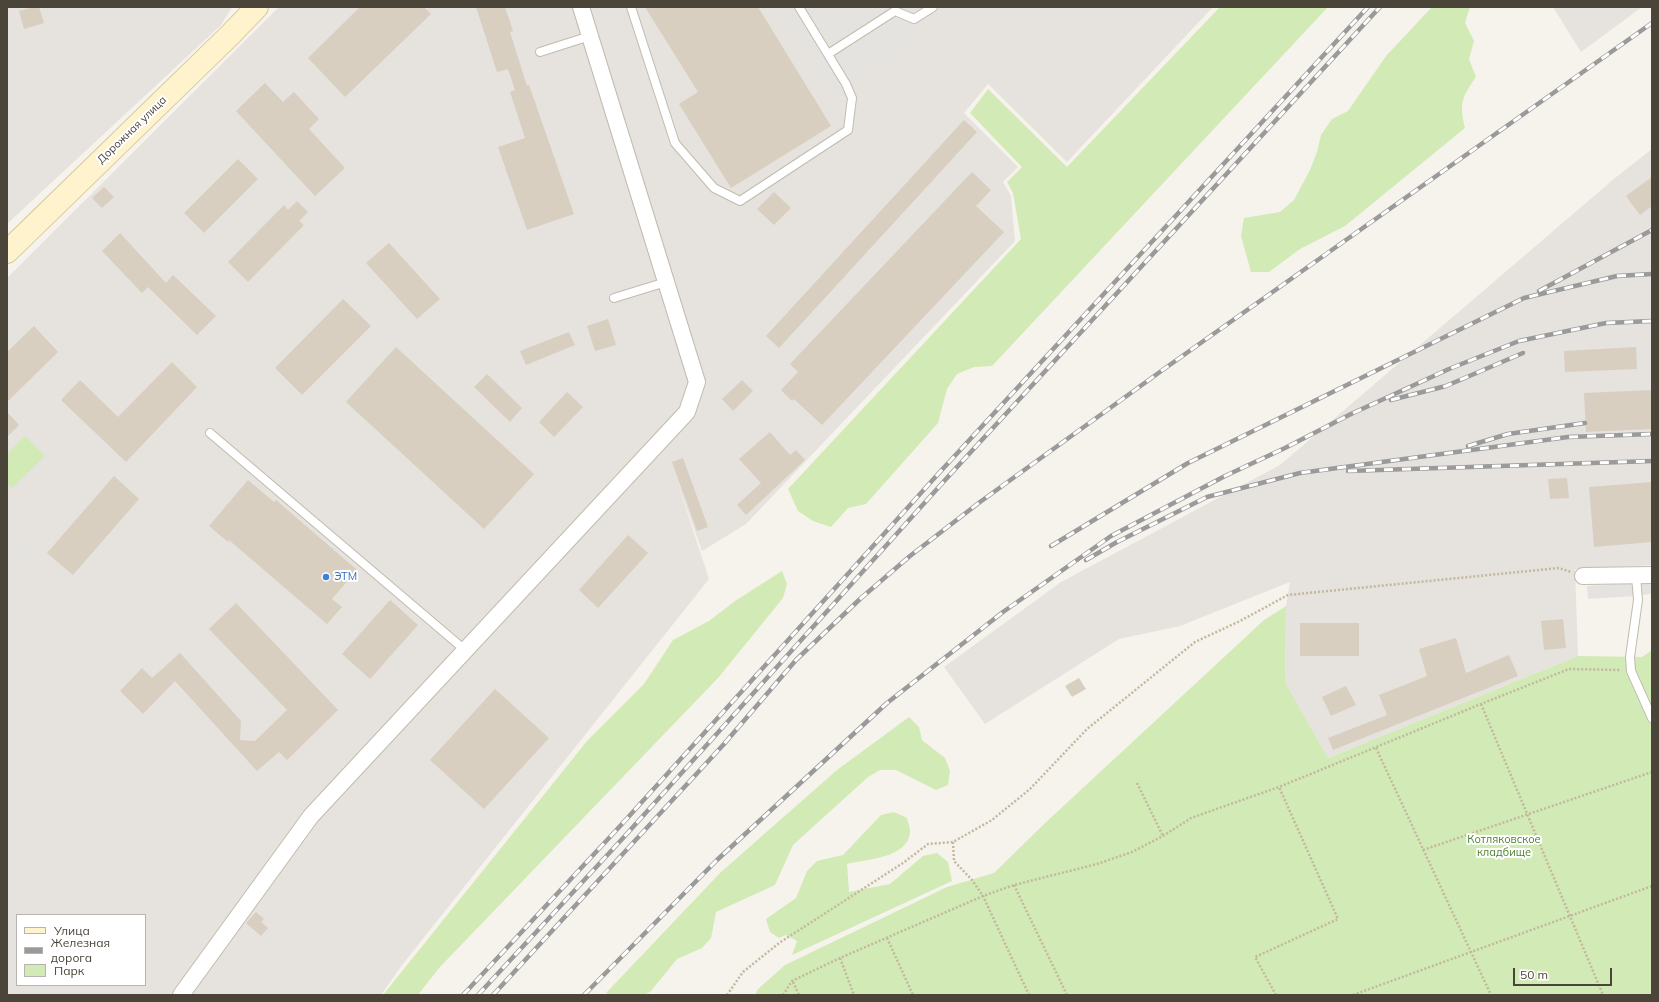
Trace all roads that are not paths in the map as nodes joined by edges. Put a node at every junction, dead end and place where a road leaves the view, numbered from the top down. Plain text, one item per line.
1 (257, 7) edge
2 (581, 7) edge
3 (631, 7) edge
4 (799, 7) edge
5 (933, 7) edge
6 (590, 36) junction
7 (540, 52) dead end
8 (828, 54) junction
9 (7, 252) edge
10 (666, 282) junction
11 (614, 298) dead end
12 (210, 433) dead end
13 (1652, 575) edge
14 (1583, 576) road end
15 (1636, 576) junction
16 (465, 650) junction
17 (1652, 718) edge
18 (181, 995) edge

1 - 9 main road, Дорожная улица
2 - 6 street
3 - 8 lane
4 - 8 lane
5 - 8 lane
6 - 7 lane
6 - 10 street
10 - 11 lane
10 - 16 street
12 - 16 lane
13 - 15 street
14 - 15 street
15 - 17 lane
16 - 18 street

